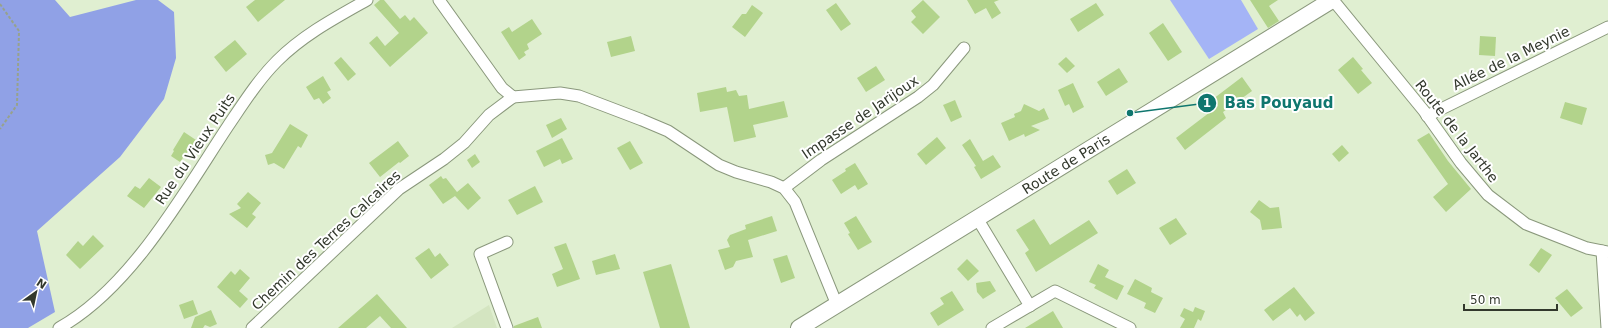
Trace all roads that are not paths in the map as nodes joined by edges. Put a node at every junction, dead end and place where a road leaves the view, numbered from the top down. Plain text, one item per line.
1 (366, 0) edge
2 (439, 0) edge
3 (1333, 0) edge
4 (1608, 27) edge
5 (964, 48) dead end
6 (513, 97) junction
7 (1427, 116) junction
8 (784, 188) junction
9 (977, 218) junction
10 (508, 242) dead end
11 (1605, 251) edge
12 (837, 305) junction
13 (1030, 306) junction
14 (59, 328) edge
15 (252, 328) edge
16 (507, 328) edge
17 (800, 328) edge
18 (992, 328) edge
19 (1130, 328) edge
20 (1607, 328) edge

1 - 14 street, Rue du Vieux Puits
2 - 6 street
3 - 7 street, Route de la Jarthe
3 - 9 main road, Route de Paris
4 - 7 street, Allée de la Meynie
5 - 8 street, Impasse de Jarijoux
6 - 8 street
6 - 15 street, Chemin des Terres Calcaires
7 - 11 street, Route de la Jarthe
8 - 12 street
9 - 12 main road, Route de Paris
9 - 13 street
10 - 16 street
11 - 20 street
12 - 17 main road, Route de Paris
13 - 18 street
13 - 19 street

